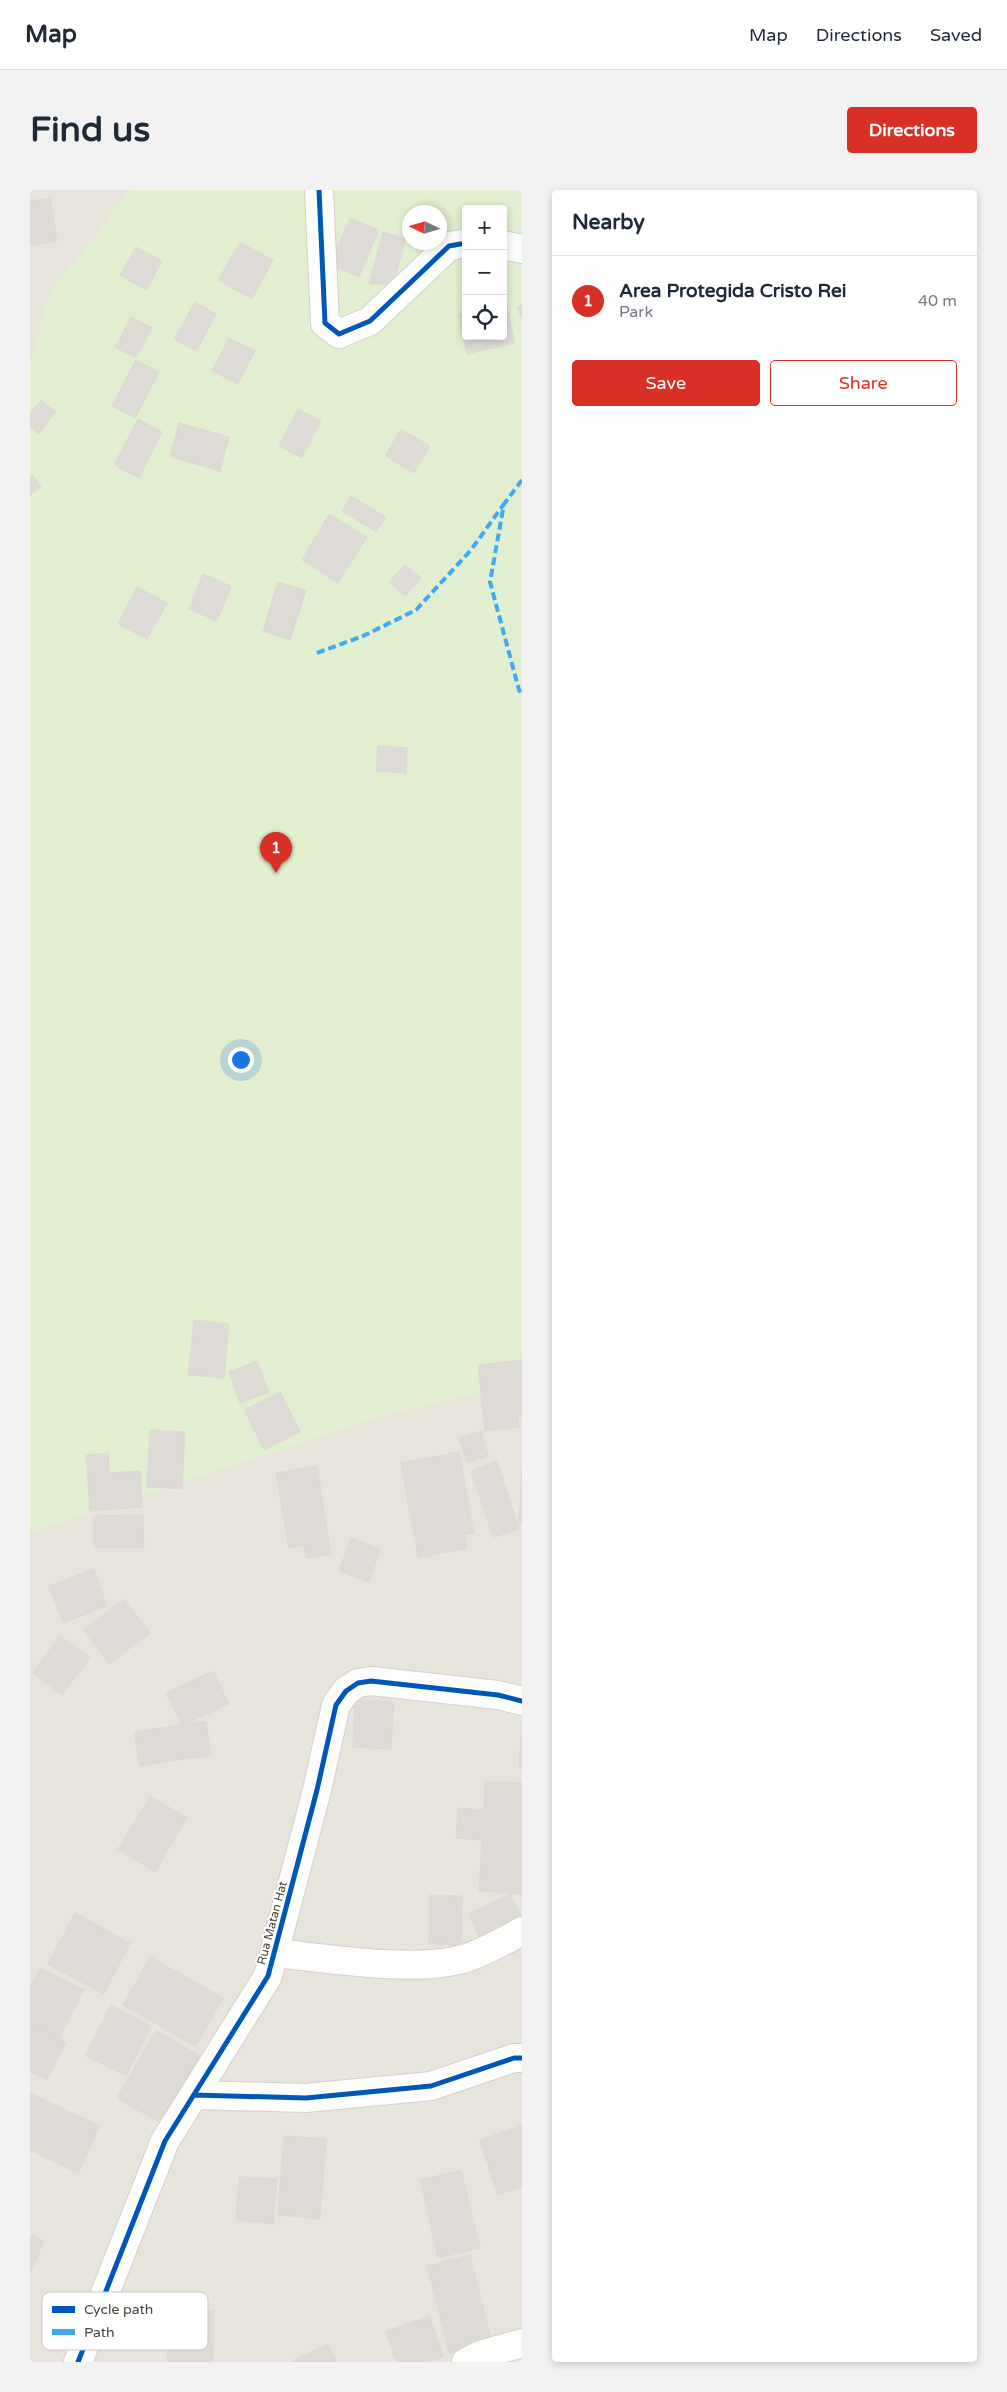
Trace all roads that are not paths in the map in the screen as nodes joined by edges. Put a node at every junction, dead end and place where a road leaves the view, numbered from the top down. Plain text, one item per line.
1 (319, 190) edge
2 (462, 243) edge
3 (507, 246) edge
4 (522, 249) edge
5 (522, 1701) edge
6 (522, 1931) edge
7 (275, 1953) junction
8 (522, 2058) edge
9 (194, 2095) junction
10 (106, 2292) edge
11 (522, 2343) edge
12 (83, 2350) edge
13 (78, 2362) edge
14 (466, 2362) edge

1 - 2 street
3 - 4 street
5 - 7 street, Rua Matan Hat
6 - 7 street
7 - 9 street, Rua Matan Hat
8 - 9 street
9 - 10 street, Rua Matan Hat
11 - 14 street
12 - 13 street, Rua Matan Hat

